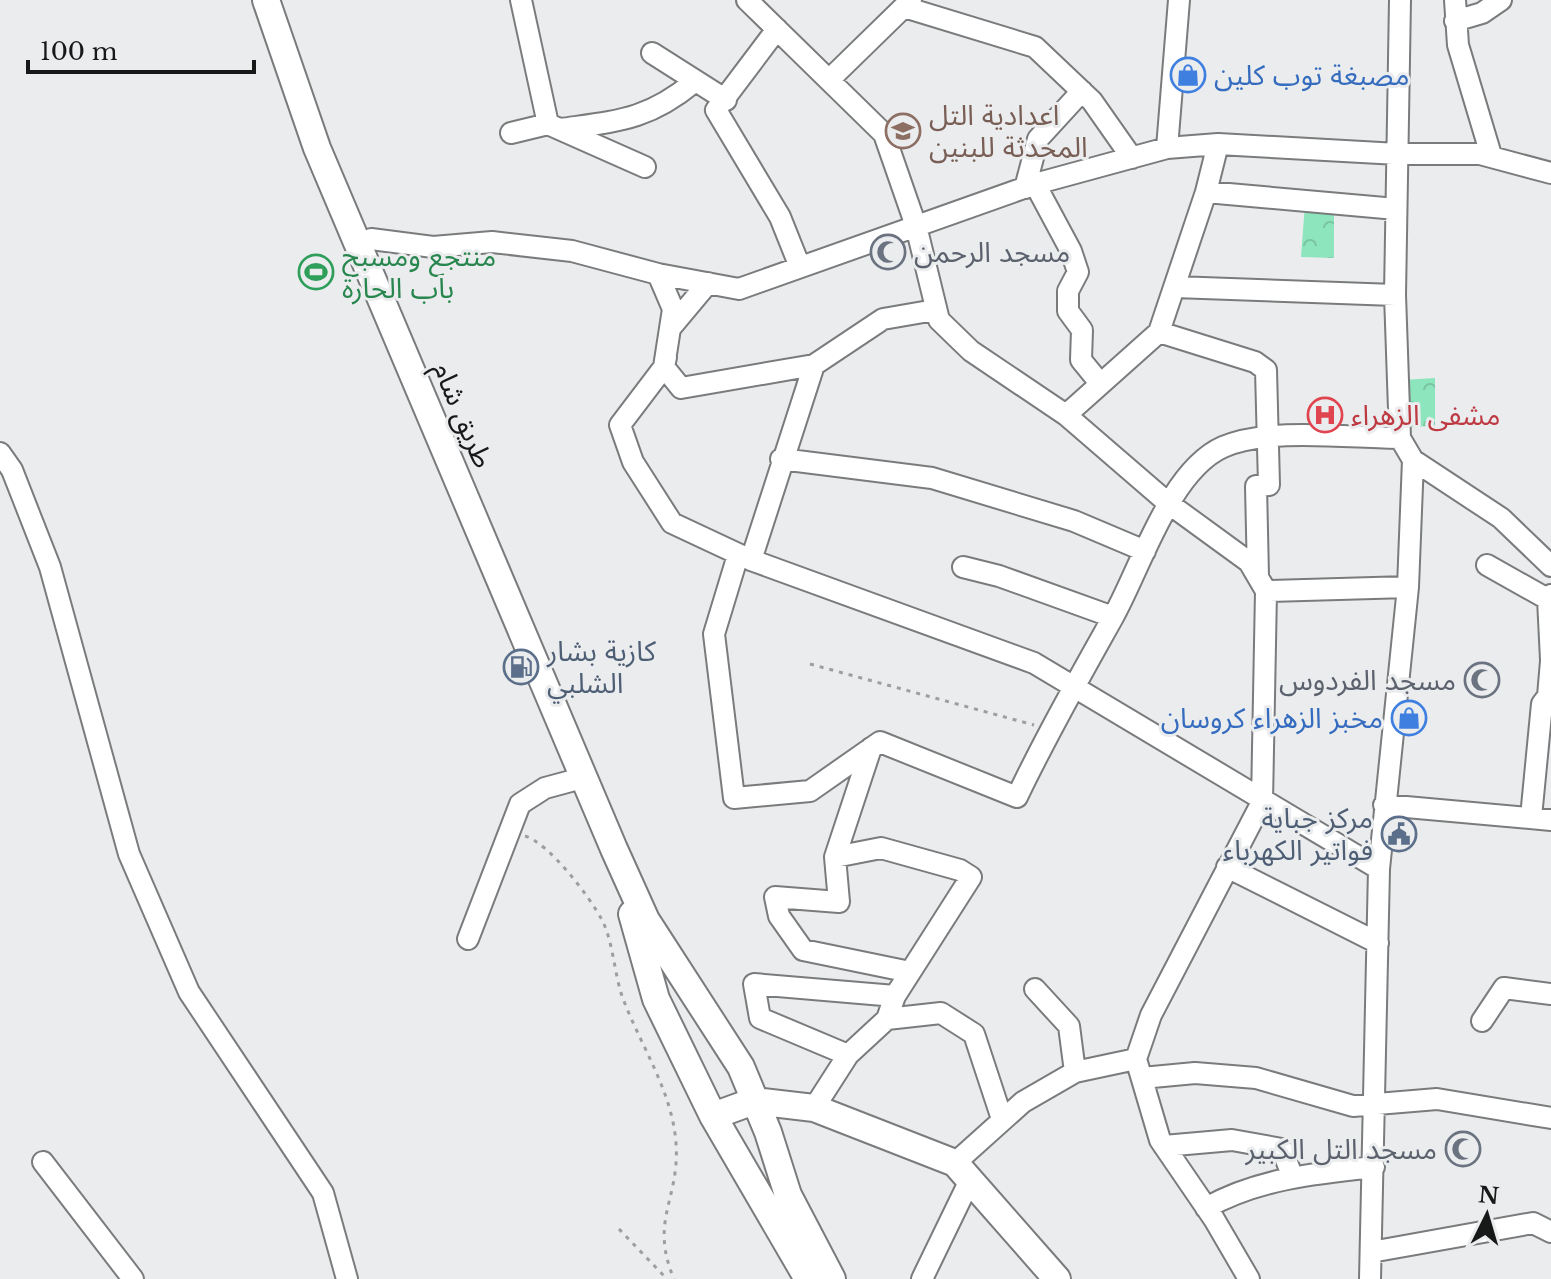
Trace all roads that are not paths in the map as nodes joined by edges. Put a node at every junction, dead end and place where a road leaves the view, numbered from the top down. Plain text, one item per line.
1 (266, 0) edge
2 (521, 0) edge
3 (747, 0) edge
4 (1179, 0) edge
5 (1400, 0) edge
6 (1455, 0) edge
7 (1501, 0) edge
8 (908, 4) edge
9 (1455, 21) junction
10 (777, 29) junction
11 (652, 53) dead end
12 (830, 79) junction
13 (694, 82) junction
14 (1082, 91) junction
15 (726, 100) junction
16 (555, 126) junction
17 (511, 133) dead end
18 (1218, 144) junction
19 (1167, 148) junction
20 (1398, 154) junction
21 (1491, 155) junction
22 (1132, 158) junction
23 (645, 167) dead end
24 (1551, 173) edge
25 (1030, 186) junction
26 (1206, 192) junction
27 (1396, 209) junction
28 (916, 226) junction
29 (371, 239) dead end
30 (800, 267) junction
31 (658, 274) junction
32 (708, 283) junction
33 (1175, 287) junction
34 (1395, 295) junction
35 (935, 310) junction
36 (1159, 332) junction
37 (814, 365) junction
38 (664, 367) junction
39 (1099, 382) junction
40 (1066, 415) junction
41 (1267, 438) junction
42 (1400, 438) junction
43 (0, 453) edge
44 (781, 459) junction
45 (1413, 460) junction
46 (1168, 503) junction
47 (1145, 551) junction
48 (745, 558) junction
49 (1487, 565) dead end
50 (1551, 566) edge
51 (963, 567) dead end
52 (1262, 584) junction
53 (1408, 587) junction
54 (1550, 598) edge
55 (1113, 617) junction
56 (1551, 660) edge
57 (1074, 683) junction
58 (1544, 743) edge
59 (871, 748) junction
60 (582, 778) junction
61 (1262, 802) junction
62 (1384, 805) junction
63 (1541, 818) edge
64 (614, 849) junction
65 (835, 857) junction
66 (1227, 867) junction
67 (1379, 869) junction
68 (468, 939) dead end
69 (1378, 943) junction
70 (910, 972) junction
71 (1035, 989) dead end
72 (1551, 994) edge
73 (895, 996) junction
74 (887, 1019) junction
75 (1482, 1021) dead end
76 (848, 1055) junction
77 (1139, 1069) junction
78 (1075, 1072) junction
79 (754, 1101) junction
80 (1375, 1105) junction
81 (808, 1107) junction
82 (713, 1116) junction
83 (1551, 1118) edge
84 (1002, 1119) junction
85 (768, 1132) junction
86 (731, 1145) junction
87 (1164, 1146) junction
88 (43, 1162) dead end
89 (1374, 1167) junction
90 (962, 1171) junction
91 (1293, 1178) junction
92 (1206, 1208) junction
93 (1551, 1232) edge
94 (1371, 1252) junction
95 (133, 1279) edge
96 (347, 1279) edge
97 (808, 1279) edge
98 (832, 1279) edge
99 (922, 1279) edge
100 (1057, 1279) edge
101 (1249, 1279) edge
102 (1370, 1279) edge

1 - 60 main road, طريق شام
2 - 16 street
3 - 10 street
4 - 19 street
5 - 20 street
6 - 9 street
7 - 9 street
8 - 12 street
8 - 14 street
9 - 21 street
10 - 12 street
10 - 15 street
11 - 13 street
12 - 28 street
13 - 15 street
13 - 16 street
14 - 22 street
14 - 25 street
15 - 30 street
16 - 17 street
16 - 23 street
18 - 19 street
18 - 20 street
18 - 26 street
19 - 22 street
20 - 21 street
20 - 27 street
21 - 24 street
22 - 25 street
25 - 28 street
25 - 39 street
26 - 27 street
26 - 33 street
27 - 34 street
28 - 30 street
28 - 35 street
29 - 31 street
30 - 32 street
31 - 32 street
31 - 38 street
32 - 38 street
33 - 34 street
33 - 36 street
34 - 42 street
35 - 37 street
35 - 40 street
36 - 39 street
36 - 41 street
37 - 38 street
37 - 44 street
38 - 48 street
39 - 40 street
40 - 46 street
41 - 42 street
41 - 46 street
41 - 52 street
42 - 45 street
43 - 96 street
44 - 47 street
44 - 48 street
45 - 50 street
45 - 53 street
46 - 47 street
46 - 52 street
47 - 55 street
48 - 57 street
48 - 59 street
49 - 54 street
51 - 55 street
52 - 53 street
52 - 61 street
53 - 62 street
54 - 56 street
55 - 57 street
56 - 58 street
57 - 59 street
57 - 61 street
58 - 63 street
59 - 65 street
60 - 64 main road, طريق شام
60 - 68 street
61 - 66 street
61 - 67 street
62 - 63 street
62 - 67 street
64 - 79 main road
64 - 82 main road
65 - 70 street
65 - 70 street
66 - 69 street
66 - 77 street
67 - 69 street
69 - 80 street
70 - 73 street
71 - 78 street
72 - 75 street
73 - 74 street
73 - 76 street
74 - 76 street
74 - 84 street
76 - 81 street
77 - 78 street
77 - 80 street
77 - 87 street
78 - 84 street
79 - 81 main road
79 - 82 main road
79 - 85 main road
80 - 83 street
80 - 89 street
81 - 85 main road
81 - 90 main road
82 - 86 main road
84 - 90 street
85 - 86 main road
85 - 98 main road
86 - 97 main road
87 - 91 street
87 - 92 street
88 - 95 street
89 - 91 street
89 - 94 street
90 - 99 street
90 - 100 main road
91 - 92 street
92 - 101 street
93 - 94 street
94 - 102 street

